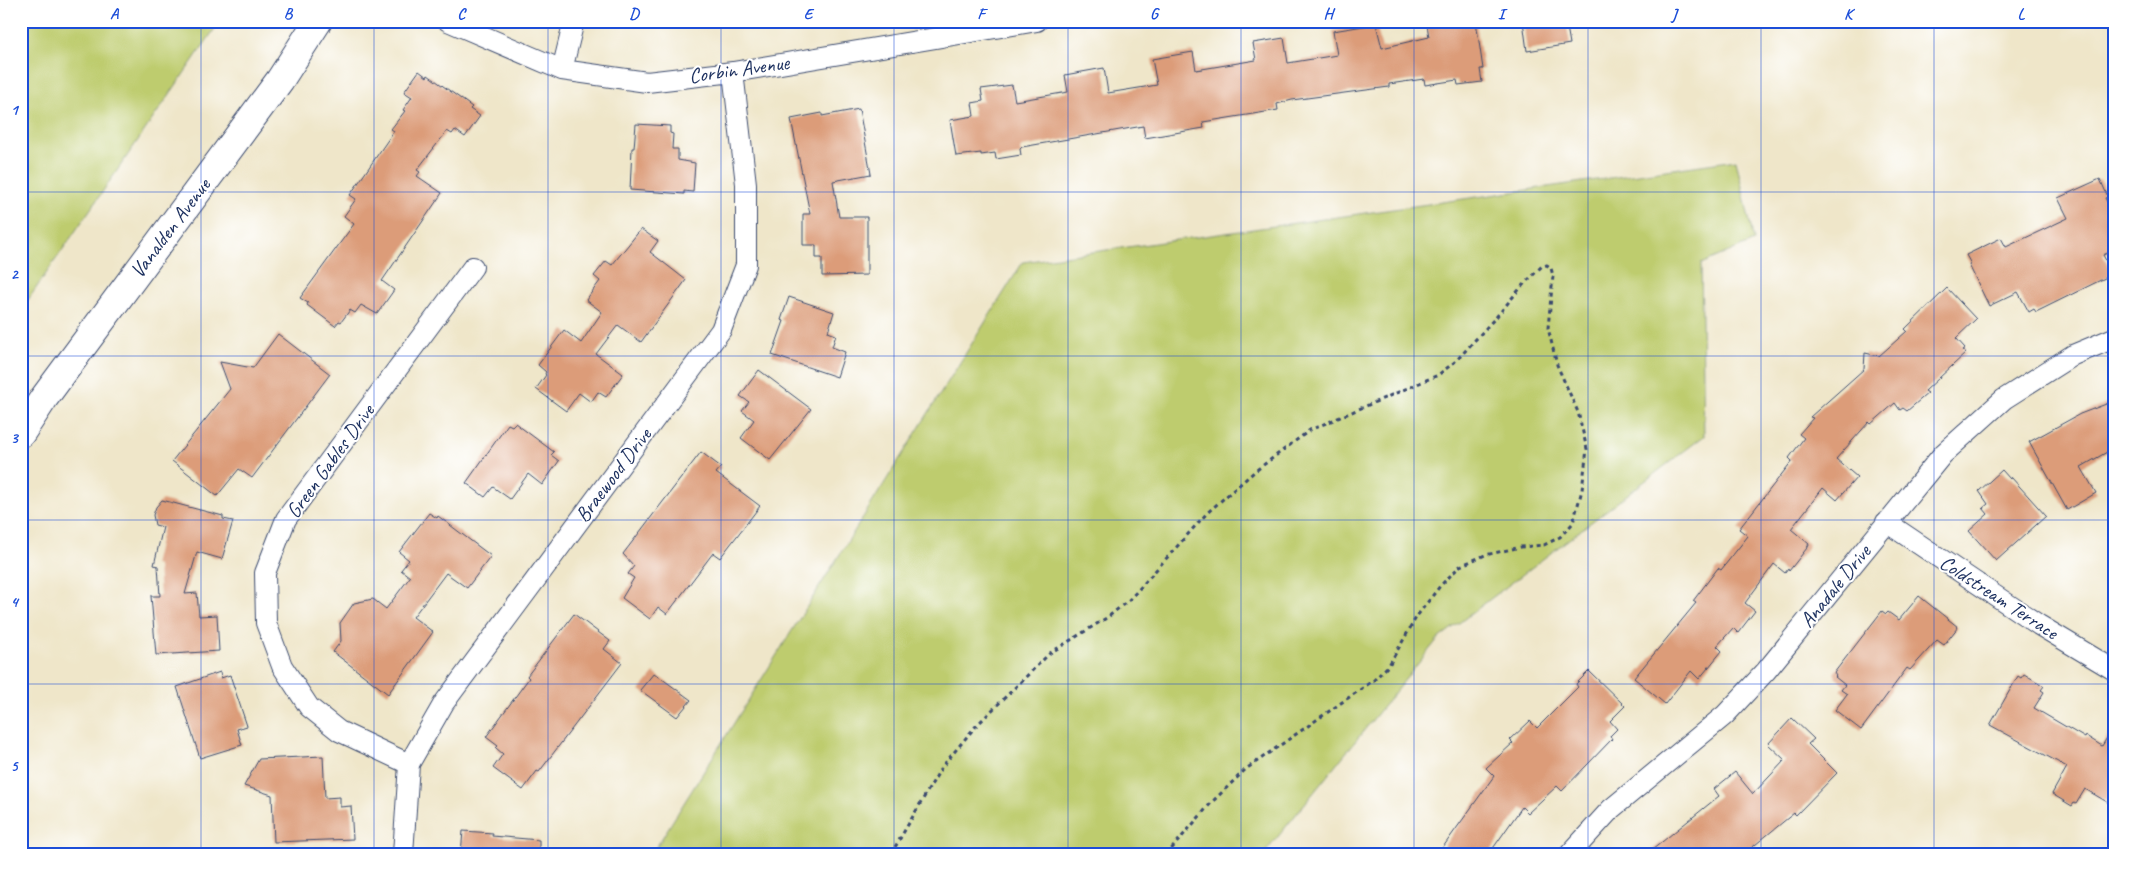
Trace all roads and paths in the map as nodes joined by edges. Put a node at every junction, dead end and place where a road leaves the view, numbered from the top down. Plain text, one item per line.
1 (318, 21) edge
2 (448, 21) edge
3 (574, 21) edge
4 (1037, 21) edge
5 (562, 70) junction
6 (734, 72) junction
7 (473, 267) dead end
8 (2114, 338) edge
9 (21, 433) edge
10 (1886, 522) junction
11 (2114, 670) edge
12 (409, 764) junction
13 (403, 854) edge
14 (891, 854) edge
15 (1167, 854) edge
16 (1570, 854) edge

1 - 9 main road, Vanalden Avenue
2 - 5 street, Corbin Avenue
3 - 5 street
4 - 6 street, Corbin Avenue
5 - 6 street, Corbin Avenue
6 - 12 street, Braewood Drive
7 - 12 street, Green Gables Drive
8 - 10 street, Anadale Drive
10 - 11 street, Coldstream Terrace
10 - 16 street, Anadale Drive
12 - 13 street, Braewood Drive
14 - 15 path

